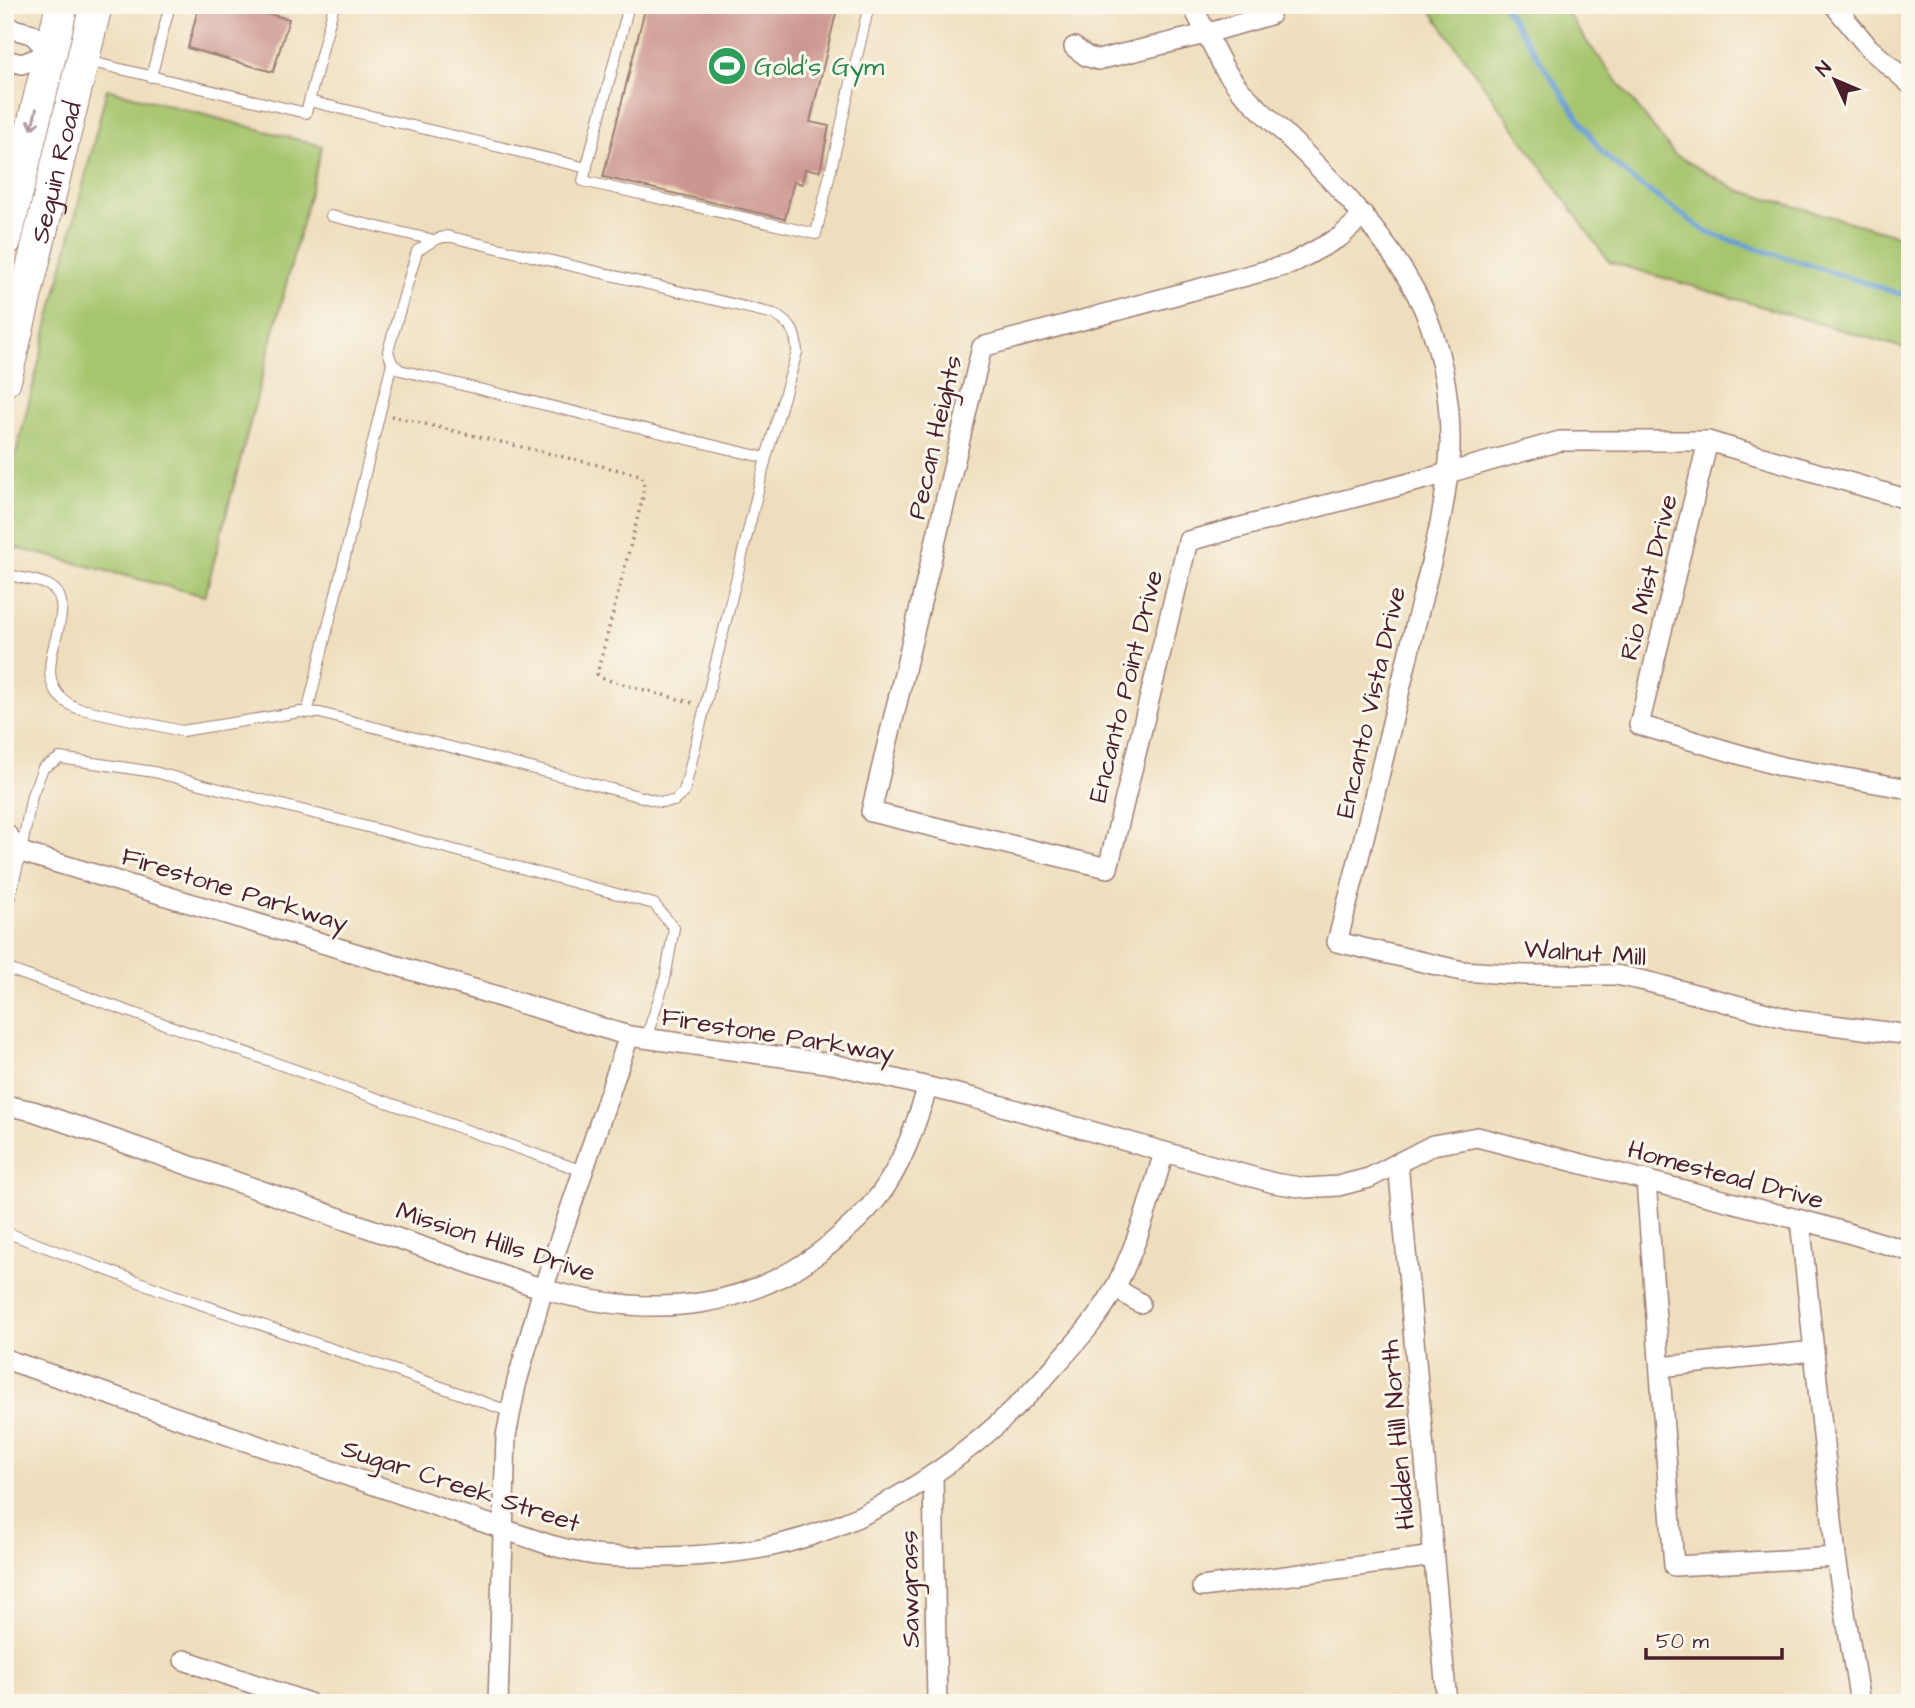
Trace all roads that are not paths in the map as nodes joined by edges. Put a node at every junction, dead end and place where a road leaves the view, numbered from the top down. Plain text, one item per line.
1 (62, 5) edge
2 (89, 5) edge
3 (96, 5) edge
4 (170, 5) edge
5 (334, 5) edge
6 (629, 5) edge
7 (869, 5) edge
8 (1192, 5) edge
9 (1834, 5) edge
10 (1270, 15) dead end
11 (5, 27) edge
12 (1205, 34) junction
13 (1074, 47) dead end
14 (50, 53) junction
15 (5, 60) edge
16 (83, 60) junction
17 (151, 77) junction
18 (1910, 84) edge
19 (309, 101) junction
20 (65, 133) junction
21 (587, 168) junction
22 (1364, 215) junction
23 (331, 216) dead end
24 (434, 240) junction
25 (5, 241) edge
26 (392, 363) junction
27 (5, 380) edge
28 (1708, 441) junction
29 (766, 458) junction
30 (1448, 473) junction
31 (1910, 499) edge
32 (5, 574) edge
33 (307, 713) junction
34 (1910, 789) edge
35 (871, 813) joint
36 (5, 832) edge
37 (13, 857) edge
38 (5, 918) edge
39 (1337, 942) joint
40 (5, 968) edge
41 (1910, 1035) edge
42 (638, 1038) junction
43 (928, 1087) junction
44 (5, 1105) edge
45 (1529, 1150) joint
46 (1164, 1152) junction
47 (1398, 1163) junction
48 (583, 1171) junction
49 (1646, 1180) junction
50 (1800, 1220) junction
51 (5, 1232) edge
52 (1909, 1251) edge
53 (1115, 1288) junction
54 (543, 1289) junction
55 (1140, 1303) dead end
56 (1814, 1351) junction
57 (5, 1359) edge
58 (1660, 1367) junction
59 (511, 1412) junction
60 (933, 1475) junction
61 (502, 1530) junction
62 (1434, 1556) junction
63 (1836, 1557) junction
64 (1202, 1587) dead end
65 (184, 1660) dead end
66 (309, 1703) edge
67 (498, 1703) edge
68 (937, 1703) edge
69 (1447, 1703) edge
70 (1860, 1703) edge

1 - 14 main road, Seguin Road
2 - 14 main road
3 - 16 main road, Seguin Road
4 - 17 lane
5 - 19 lane
6 - 21 lane
7 - 21 lane
8 - 12 street
9 - 18 street
10 - 12 street
11 - 14 street
12 - 13 street
12 - 22 street
14 - 15 street
14 - 20 main road
14 -> 25 main road, Seguin Road
16 - 17 lane
16 - 20 main road, Seguin Road
17 - 19 lane
19 - 21 lane
20 - 27 main road, Seguin Road
22 - 30 street
22 - 35 street, Pecan Heights
23 - 24 lane
24 - 26 lane
24 - 29 lane
26 - 29 lane
26 - 33 lane
28 - 30 street, Encanto Point Drive
28 - 31 street, Encanto Point Drive
28 - 34 street, Rio Mist Drive
29 - 33 lane
30 - 35 street, Encanto Point Drive
30 - 39 street, Encanto Vista Drive
32 - 33 lane
36 - 37 street
37 - 38 lane
37 - 42 street, Firestone Parkway
37 - 42 lane
39 - 41 street, Walnut Mill
40 - 48 lane
42 - 43 street, Firestone Parkway
42 - 48 street
43 - 46 street, Firestone Parkway
43 - 54 street, Mission Hills Drive
44 - 54 street, Mission Hills Drive
45 - 47 street, Firestone Parkway
45 - 49 street, Homestead Drive
46 - 47 street, Firestone Parkway
46 - 53 street, Sugar Creek Street
47 - 62 street, Hidden Hill North
48 - 54 street
49 - 50 street, Homestead Drive
49 - 58 street
50 - 52 street, Homestead Drive
50 - 56 street
51 - 59 lane
53 - 55 street
53 - 60 street, Sugar Creek Street
54 - 59 street
56 - 58 street
56 - 63 street
57 - 61 street, Sugar Creek Street
58 - 63 street
59 - 61 street
60 - 61 street, Sugar Creek Street
60 - 68 street, Sawgrass
61 - 67 street
62 - 64 street
62 - 69 street, Hidden Hill North
63 - 70 street
65 - 66 street

